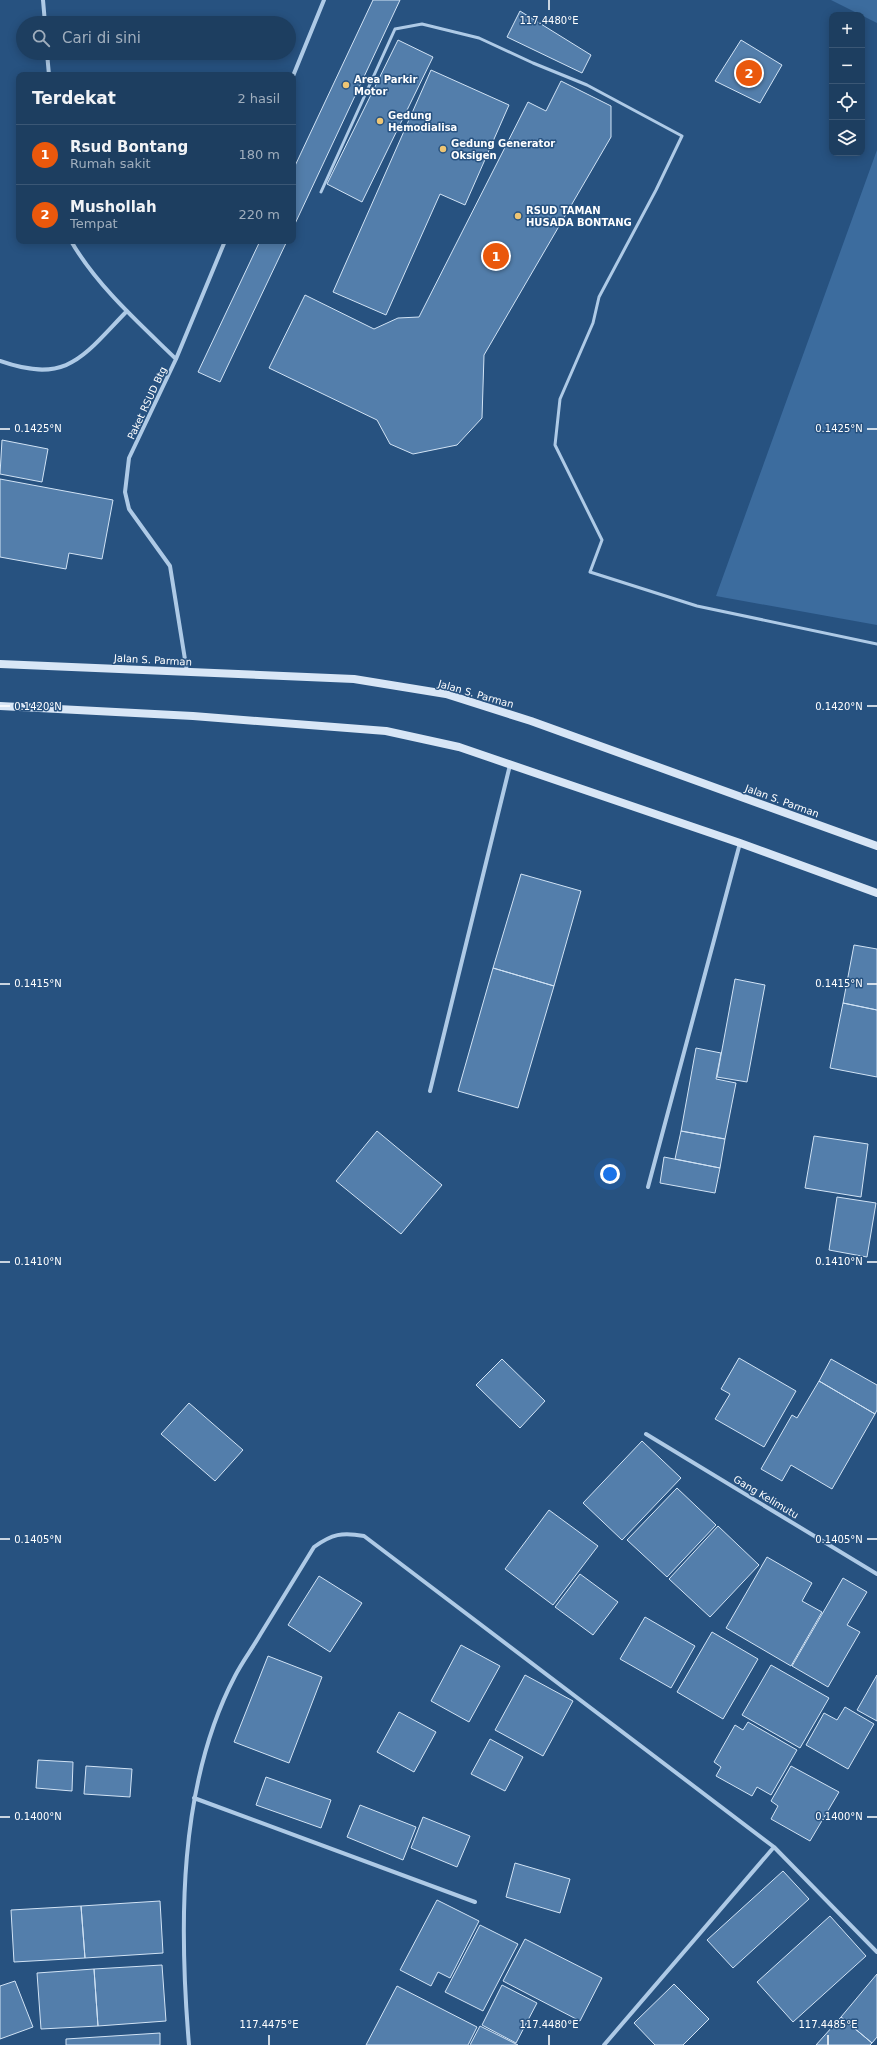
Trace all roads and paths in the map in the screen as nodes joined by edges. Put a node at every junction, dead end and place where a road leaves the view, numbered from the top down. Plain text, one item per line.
1 (43, 0) edge
2 (324, 0) edge
3 (44, 16) edge
4 (48, 60) edge
5 (49, 72) edge
6 (295, 72) edge
7 (321, 192) dead end
8 (73, 244) edge
9 (224, 244) edge
10 (127, 310) junction
11 (176, 359) junction
12 (0, 361) edge
13 (877, 644) edge
14 (0, 664) edge
15 (187, 672) junction
16 (0, 706) edge
17 (510, 765) junction
18 (740, 843) junction
19 (877, 846) edge
20 (877, 894) edge
21 (430, 1091) dead end
22 (648, 1187) dead end
23 (646, 1434) dead end
24 (877, 1574) edge
25 (194, 1798) junction
26 (774, 1847) junction
27 (475, 1902) dead end
28 (877, 1952) edge
29 (189, 2045) edge
30 (604, 2045) edge

1 - 3 street
2 - 6 street
4 - 5 street
7 - 13 lane
8 - 10 street
9 - 11 street, Paket RSUD Btg
10 - 11 street
10 - 12 street
11 - 15 street, Paket RSUD Btg
14 - 15 main road, Jalan S. Parman
15 - 19 main road, Jalan S. Parman
16 - 17 main road
17 - 18 main road
17 - 21 street
18 - 20 main road
18 - 22 street
23 - 24 street, Gang Kelimutu
25 - 26 street
25 - 27 street
25 - 29 street
26 - 28 street
26 - 30 street

